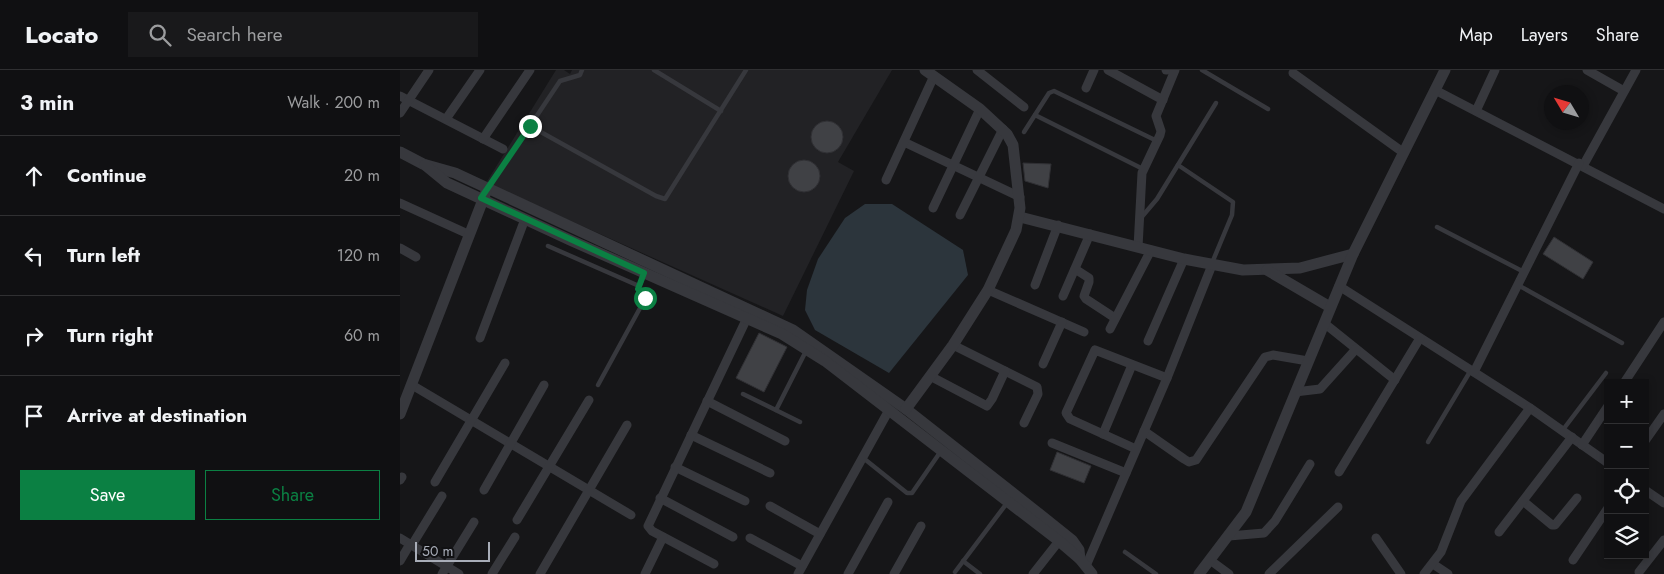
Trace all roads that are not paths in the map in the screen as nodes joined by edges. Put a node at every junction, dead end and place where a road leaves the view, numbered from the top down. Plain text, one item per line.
1 (429, 70) edge
2 (480, 70) edge
3 (530, 70) edge
4 (582, 70) edge
5 (654, 70) edge
6 (746, 70) edge
7 (977, 70) edge
8 (1094, 70) edge
9 (1108, 70) edge
10 (1175, 70) edge
11 (1202, 70) edge
12 (1445, 70) edge
13 (1495, 70) edge
14 (1587, 70) edge
15 (1636, 70) edge
16 (930, 73) edge
17 (1293, 73) dead end
18 (1086, 88) dead end
19 (1435, 90) junction
20 (1624, 91) junction
21 (404, 98) edge
22 (1163, 100) junction
23 (1216, 103) dead end
24 (1024, 107) dead end
25 (980, 109) junction
26 (1268, 109) dead end
27 (1476, 110) junction
28 (721, 111) junction
29 (400, 113) edge
30 (1035, 115) junction
31 (446, 119) junction
32 (530, 126) junction
33 (1003, 129) junction
34 (1024, 132) dead end
35 (483, 139) junction
36 (1157, 141) junction
37 (904, 142) junction
38 (503, 149) dead end
39 (400, 152) edge
40 (1404, 153) junction
41 (1581, 164) junction
42 (952, 165) junction
43 (1178, 165) junction
44 (1143, 169) junction
45 (979, 178) junction
46 (886, 180) dead end
47 (484, 194) junction
48 (1020, 197) junction
49 (400, 203) edge
50 (933, 208) dead end
51 (1664, 209) edge
52 (960, 215) dead end
53 (1020, 217) junction
54 (525, 219) junction
55 (1139, 220) junction
56 (1058, 225) junction
57 (1437, 228) dead end
58 (468, 234) junction
59 (1090, 234) junction
60 (548, 246) dead end
61 (1138, 247) junction
62 (400, 248) edge
63 (1151, 250) junction
64 (1354, 254) junction
65 (416, 257) dead end
66 (1184, 259) junction
67 (1212, 265) junction
68 (1075, 269) junction
69 (1266, 270) junction
70 (1524, 272) junction
71 (644, 273) junction
72 (1518, 284) junction
73 (1034, 285) dead end
74 (639, 286) junction
75 (1339, 286) junction
76 (988, 290) junction
77 (1063, 296) dead end
78 (1330, 307) junction
79 (747, 318) junction
80 (1115, 318) junction
81 (1062, 322) junction
82 (1664, 322) edge
83 (1324, 323) junction
84 (1110, 329) dead end
85 (1084, 332) dead end
86 (480, 338) dead end
87 (1420, 338) junction
88 (1148, 341) dead end
89 (1622, 343) dead end
90 (953, 346) junction
91 (1356, 349) junction
92 (807, 350) junction
93 (1308, 362) junction
94 (505, 363) dead end
95 (1043, 364) dead end
96 (1132, 365) junction
97 (1005, 371) junction
98 (1473, 371) junction
99 (1606, 373) dead end
100 (930, 376) junction
101 (1167, 378) junction
102 (1627, 379) edge
103 (1395, 380) junction
104 (412, 384) junction
105 (544, 385) dead end
106 (598, 385) dead end
107 (400, 392) edge
108 (1296, 392) junction
109 (743, 394) dead end
110 (589, 400) dead end
111 (707, 401) junction
112 (1530, 408) junction
113 (906, 409) junction
114 (402, 410) edge
115 (776, 410) junction
116 (889, 410) junction
117 (1604, 412) edge
118 (1664, 414) edge
119 (472, 420) junction
120 (800, 422) dead end
121 (1024, 423) dead end
122 (627, 425) dead end
123 (1144, 430) junction
124 (1562, 431) junction
125 (1103, 434) junction
126 (690, 435) junction
127 (1649, 435) edge
128 (1572, 437) junction
129 (785, 441) dead end
130 (1428, 442) dead end
131 (511, 443) junction
132 (1052, 443) dead end
133 (1582, 445) junction
134 (1136, 449) junction
135 (941, 450) junction
136 (862, 457) junction
137 (1604, 460) edge
138 (1310, 464) dead end
139 (549, 465) junction
140 (675, 467) junction
141 (770, 472) dead end
142 (1126, 472) junction
143 (1340, 472) dead end
144 (435, 482) dead end
145 (588, 489) junction
146 (484, 490) dead end
147 (1649, 493) edge
148 (442, 496) dead end
149 (660, 498) junction
150 (1577, 498) dead end
151 (745, 501) dead end
152 (1523, 501) junction
153 (888, 502) dead end
154 (1008, 502) junction
155 (1664, 503) edge
156 (770, 506) dead end
157 (1338, 507) dead end
158 (1604, 514) edge
159 (631, 515) dead end
160 (517, 520) dead end
161 (474, 522) dead end
162 (921, 526) dead end
163 (1499, 532) dead end
164 (820, 534) junction
165 (1230, 536) junction
166 (515, 537) dead end
167 (663, 537) junction
168 (733, 537) dead end
169 (400, 538) edge
170 (750, 538) dead end
171 (1376, 538) dead end
172 (1664, 540) edge
173 (1058, 541) junction
174 (411, 544) junction
175 (1125, 552) dead end
176 (1210, 560) junction
177 (1573, 560) dead end
178 (400, 561) edge
179 (963, 561) junction
180 (714, 564) dead end
181 (1433, 564) junction
182 (1086, 566) edge
183 (445, 570) edge
184 (800, 570) edge
185 (955, 572) dead end
186 (1639, 572) dead end
187 (849, 573) edge
188 (459, 574) edge
189 (492, 574) edge
190 (540, 574) edge
191 (645, 574) edge
192 (894, 574) edge
193 (980, 574) edge
194 (1033, 574) edge
195 (1156, 574) edge
196 (1199, 574) edge
197 (1229, 574) edge
198 (1269, 574) edge
199 (1402, 574) edge
200 (1424, 574) edge
201 (1448, 574) edge

1 - 21 street
2 - 31 street
3 - 35 street
4 - 32 lane
5 - 28 lane
6 - 28 lane
7 - 24 street
8 - 18 street
9 - 22 street
10 - 22 street
11 - 26 lane
12 - 19 street
13 - 27 street
14 - 20 street
15 - 20 street
16 - 25 street
16 - 37 street
17 - 40 street
19 - 27 street
19 - 40 street
20 - 41 street
21 - 29 street
21 - 31 street
22 - 36 street
23 - 43 lane
25 - 33 street
25 - 42 street
27 - 41 street
28 - 32 lane
30 - 34 lane
30 - 36 lane
30 - 44 lane
31 - 35 street
32 - 47 lane
33 - 45 street
33 - 48 street
35 - 38 street
36 - 44 street
37 - 42 street
37 - 46 street
39 - 47 street
40 - 64 street
41 - 51 street
41 - 70 street
42 - 45 street
42 - 50 street
43 - 55 lane
43 - 67 lane
44 - 55 street
45 - 48 street
45 - 52 street
47 - 54 street
47 - 58 street
47 - 113 street
48 - 53 street
49 - 58 street
53 - 56 street
53 - 76 street
54 - 71 street
54 - 86 street
55 - 61 street
56 - 59 street
56 - 73 street
57 - 70 lane
58 - 104 street
59 - 61 street
59 - 68 street
60 - 74 lane
61 - 63 street
62 - 65 street
63 - 66 street
63 - 80 street
64 - 69 street
64 - 75 street
66 - 67 street
66 - 88 street
67 - 69 street
67 - 101 street
68 - 77 street
68 - 80 street
69 - 78 street
70 - 72 street
71 - 74 lane
71 - 79 street
72 - 89 lane
72 - 98 street
74 - 106 lane
75 - 78 street
75 - 87 street
76 - 81 street
76 - 90 street
78 - 83 street
79 - 92 street
79 - 111 street
80 - 84 street
81 - 85 street
81 - 95 street
82 - 102 street
83 - 91 street
83 - 93 street
87 - 98 street
87 - 103 street
90 - 97 street
90 - 100 street
91 - 103 street
91 - 108 street
92 - 115 lane
92 - 116 street
93 - 108 street
93 - 123 street
94 - 119 street
96 - 101 street
96 - 125 street
96 - 125 street
97 - 100 street
97 - 121 street
98 - 112 street
98 - 130 lane
99 - 124 lane
100 - 113 street
101 - 123 street
103 - 143 street
104 - 114 street
104 - 119 street
105 - 131 street
107 - 114 street
108 - 165 street
109 - 115 lane
110 - 139 street
111 - 126 street
111 - 129 street
112 - 124 street
112 - 181 street
113 - 182 street
115 - 120 lane
116 - 135 street
116 - 136 street
117 - 133 street
118 - 127 street
119 - 131 street
119 - 144 street
122 - 145 street
123 - 134 street
124 - 128 street
125 - 134 street
126 - 140 street
126 - 141 street
128 - 133 street
128 - 152 street
131 - 139 street
131 - 146 street
132 - 142 street
133 - 137 street
134 - 142 street
135 - 136 lane
135 - 154 street
136 - 164 street
138 - 165 street
139 - 145 street
139 - 160 street
140 - 149 street
140 - 151 street
142 - 182 street
145 - 159 street
145 - 190 street
147 - 155 street
148 - 174 street
149 - 167 street
149 - 168 street
150 - 152 street
152 - 163 street
153 - 187 street
154 - 173 street
154 - 179 lane
156 - 164 street
157 - 198 street
158 - 177 street
161 - 183 street
162 - 192 street
164 - 184 street
165 - 176 street
166 - 189 street
167 - 180 street
167 - 191 street
169 - 174 street
170 - 184 street
171 - 199 street
172 - 186 street
173 - 182 street
173 - 194 street
174 - 178 street
174 - 183 street
175 - 195 lane
176 - 196 street
176 - 197 street
179 - 185 lane
179 - 193 lane
181 - 200 street
181 - 201 street
183 - 188 street

